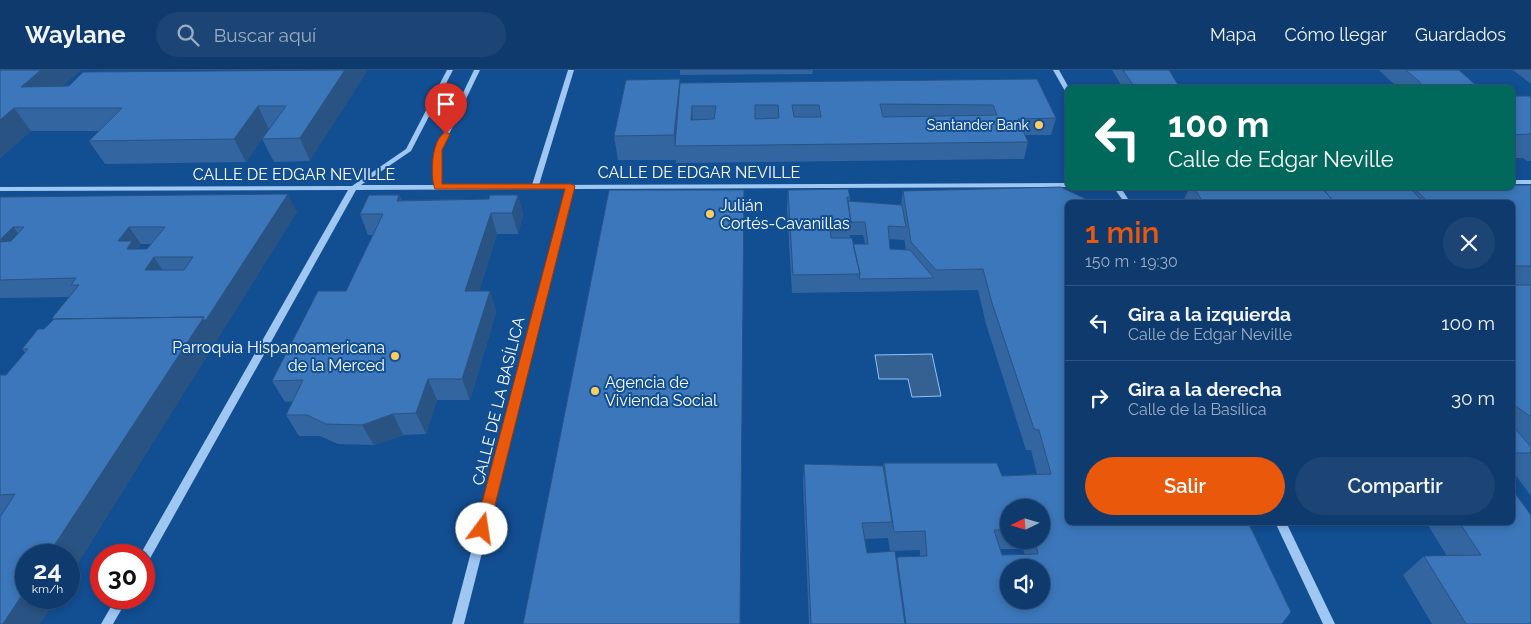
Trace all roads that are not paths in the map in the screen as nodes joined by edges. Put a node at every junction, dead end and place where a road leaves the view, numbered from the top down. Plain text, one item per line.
1 (450, 70) edge
2 (477, 70) edge
3 (571, 70) edge
4 (1056, 70) edge
5 (1065, 86) edge
6 (1515, 182) edge
7 (1531, 182) edge
8 (1065, 184) edge
9 (571, 186) junction
10 (438, 187) junction
11 (535, 187) junction
12 (353, 188) junction
13 (0, 189) edge
14 (1281, 525) edge
15 (152, 544) edge
16 (116, 609) edge
17 (107, 624) edge
18 (458, 624) edge
19 (1329, 624) edge

1 - 12 street
2 - 10 street
3 - 11 street
4 - 5 street
6 - 7 street
8 - 9 street, CALLE DE EDGAR NEVILLE
9 - 11 street, CALLE DE EDGAR NEVILLE
9 - 18 street, CALLE DE LA BASÍLICA
10 - 11 street, CALLE DE EDGAR NEVILLE
10 - 12 street, CALLE DE EDGAR NEVILLE
12 - 13 street, CALLE DE EDGAR NEVILLE
12 - 15 street
14 - 19 street
16 - 17 street

